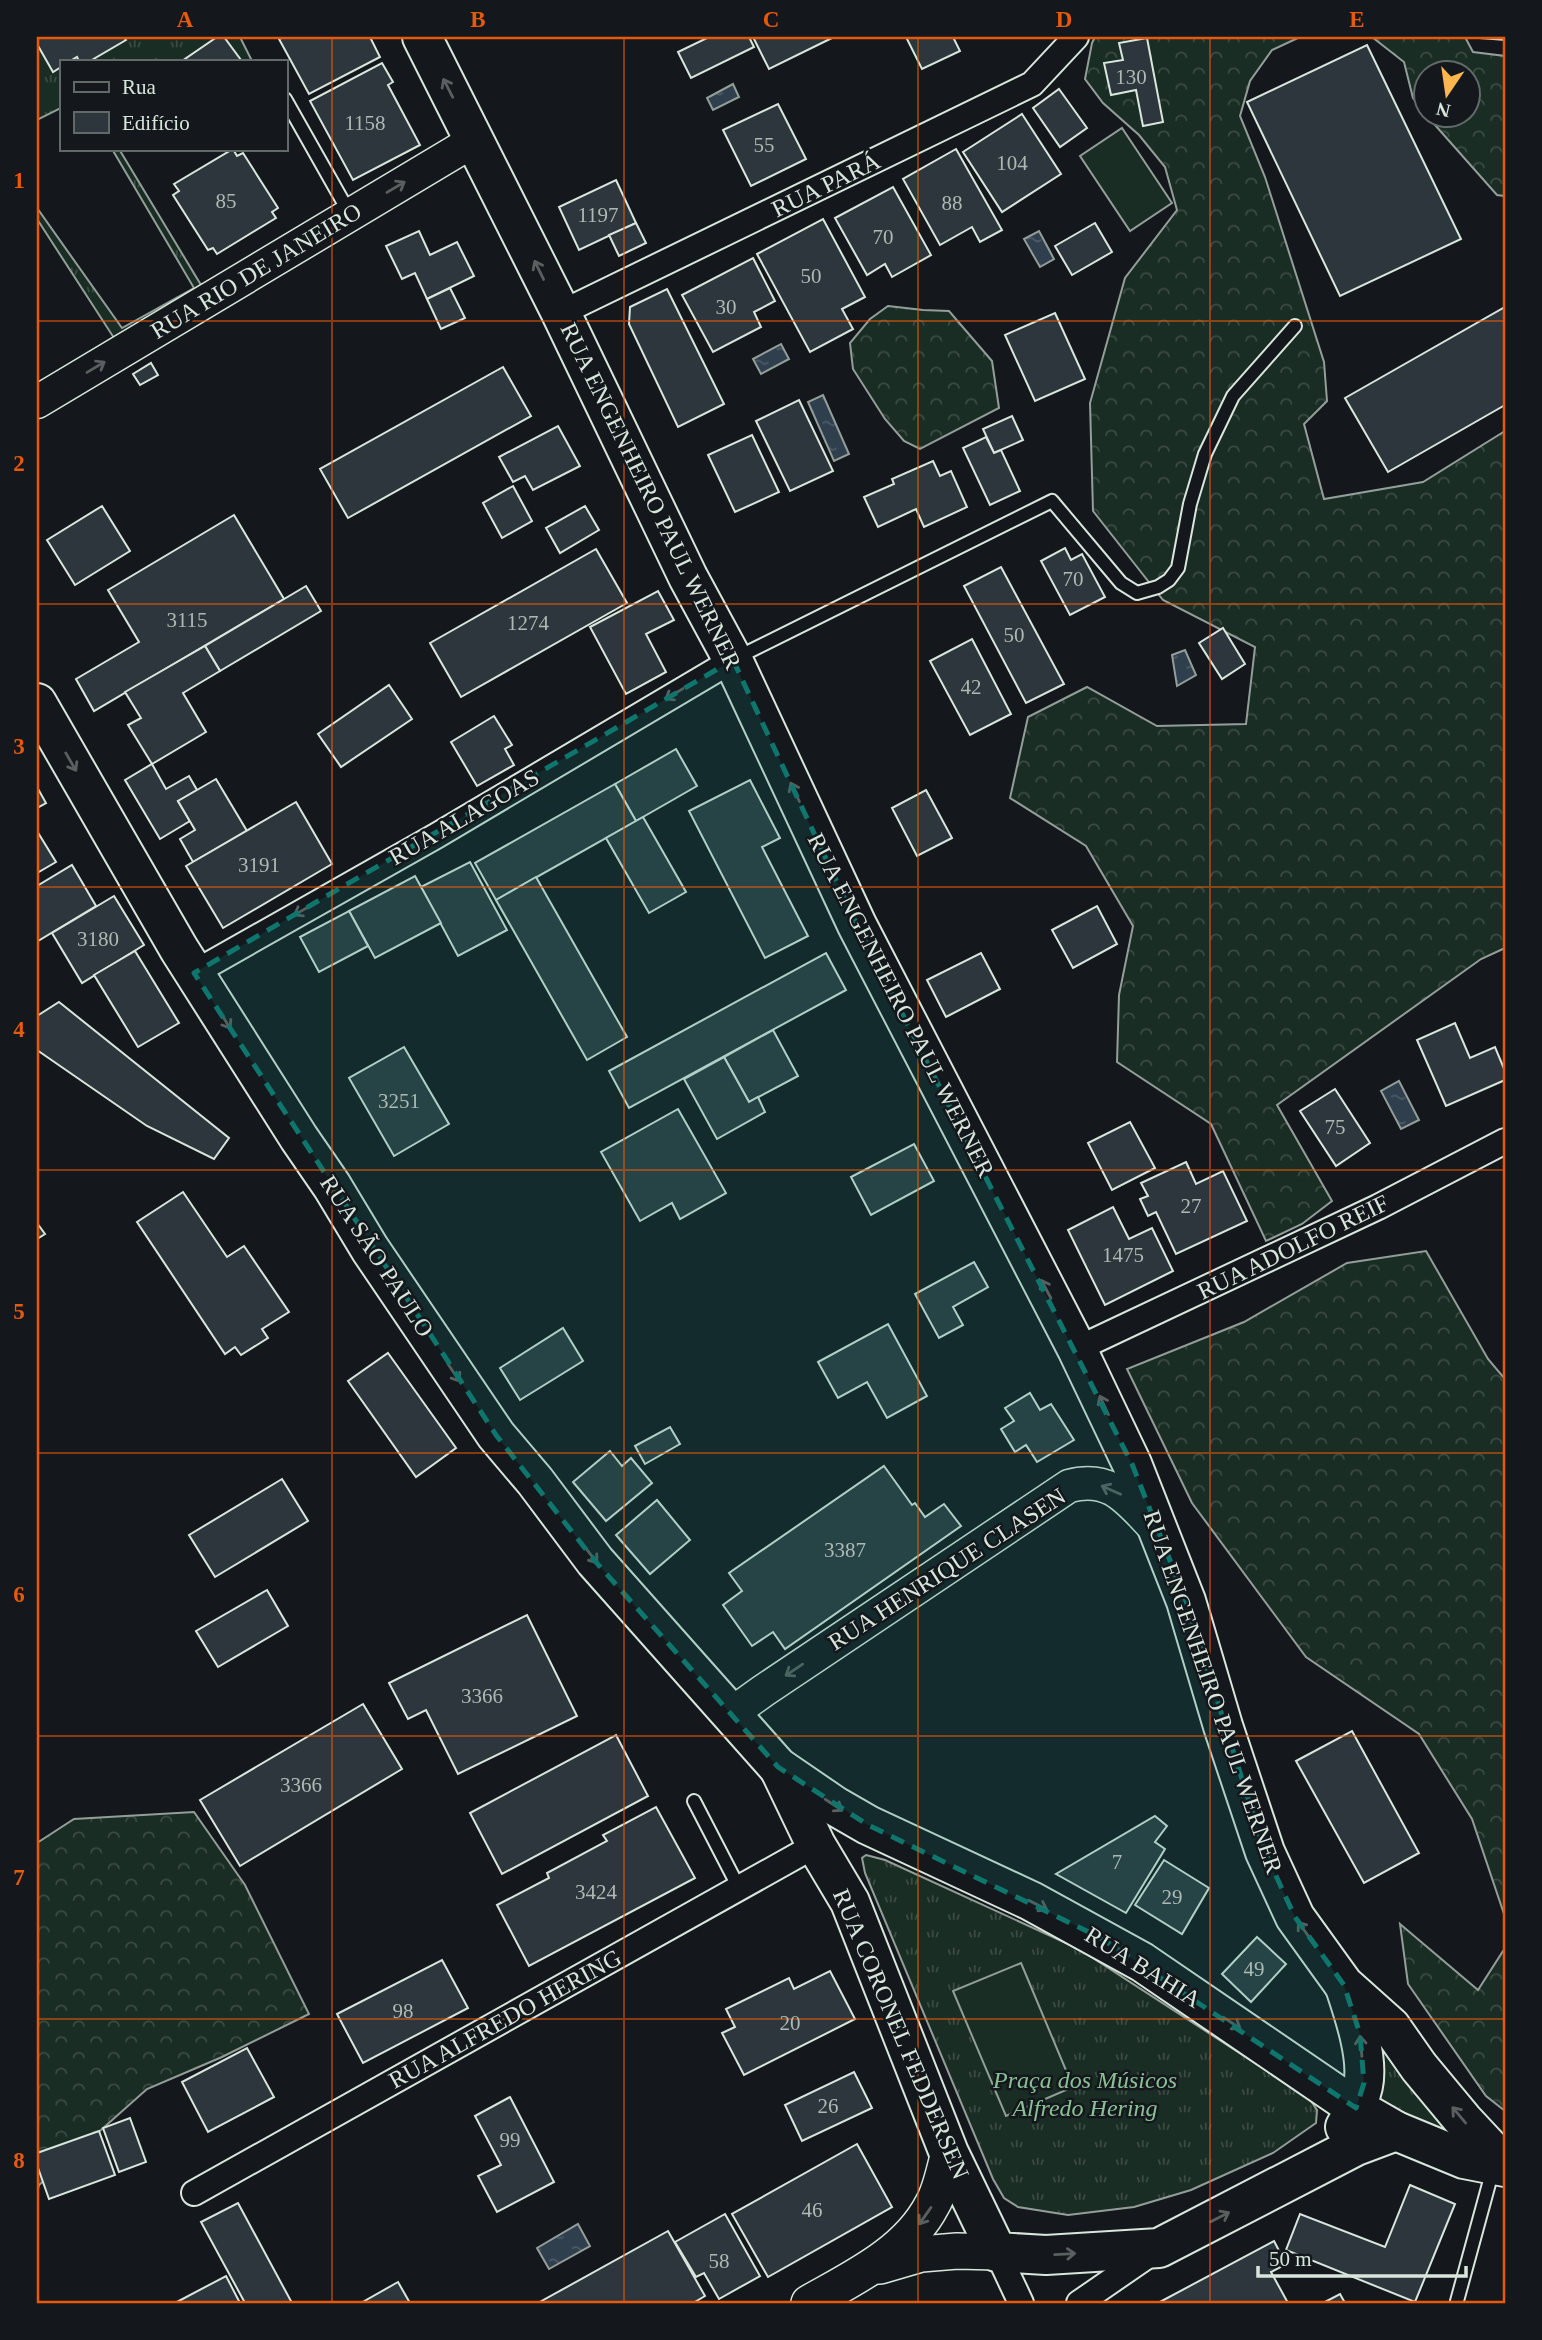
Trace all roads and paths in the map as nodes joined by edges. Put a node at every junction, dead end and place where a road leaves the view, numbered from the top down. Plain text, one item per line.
1 (422, 37) edge
2 (1076, 37) edge
3 (287, 103) edge
4 (475, 140) junction
5 (350, 215) junction
6 (561, 313) junction
7 (1295, 326) dead end
8 (37, 402) edge
9 (733, 660) junction
10 (37, 703) edge
11 (194, 972) junction
12 (1505, 1141) edge
13 (1077, 1349) junction
14 (1161, 1535) junction
15 (731, 1714) junction
16 (778, 1767) junction
17 (694, 1801) dead end
18 (816, 1844) junction
19 (739, 1888) junction
20 (1344, 1985) junction
21 (1356, 2108) junction
22 (1396, 2131) junction
23 (949, 2153) junction
24 (1502, 2166) edge
25 (1313, 2170) junction
26 (194, 2193) dead end
27 (1158, 2248) junction
28 (997, 2252) junction
29 (869, 2269) junction
30 (1457, 2301) dead end
31 (809, 2303) edge
32 (1021, 2303) edge
33 (1079, 2303) edge

4 -> 1 main road, RUA ENGENHEIRO PAUL WERNER
2 - 6 street, RUA PARÁ
3 - 5 lane
5 -> 4 street, RUA RIO DE JANEIRO
6 -> 4 main road, RUA ENGENHEIRO PAUL WERNER
8 -> 5 street, RUA RIO DE JANEIRO
6 - 9 main road, RUA ENGENHEIRO PAUL WERNER
7 - 9 lane
9 -> 11 street, RUA ALAGOAS
13 -> 9 main road, RUA ENGENHEIRO PAUL WERNER
10 -> 11 main road, RUA SÃO PAULO
11 -> 15 main road, RUA SÃO PAULO
12 - 13 street, RUA ADOLFO REIF
14 -> 13 main road, RUA ENGENHEIRO PAUL WERNER
14 -> 15 street, RUA HENRIQUE CLASEN
20 -> 14 main road, RUA ENGENHEIRO PAUL WERNER
15 - 16 main road, RUA SÃO PAULO
16 - 18 main road, RUA CORONEL FEDDERSEN
16 -> 21 main road, RUA BAHIA
17 - 19 lane
18 - 19 street, RUA ALFREDO HERING
18 - 23 main road, RUA CORONEL FEDDERSEN
19 - 26 street, RUA ALFREDO HERING
21 -> 20 main road, RUA ENGENHEIRO PAUL WERNER
24 -> 20 main road, RUA ENGENHEIRO PAUL WERNER
21 - 22 main road, RUA BAHIA
21 - 25 main road, RUA ENGENHEIRO PAUL WERNER
22 - 24 main road, RUA BAHIA
22 - 25 main road
23 - 28 main road, RUA CORONEL FEDDERSEN
23 -> 29 main road
24 - 30 lane
27 -> 25 main road
28 -> 27 main road
27 - 33 street
28 - 29 main road
28 - 32 street, RUA CORONEL FEDDERSEN
29 - 31 main road

